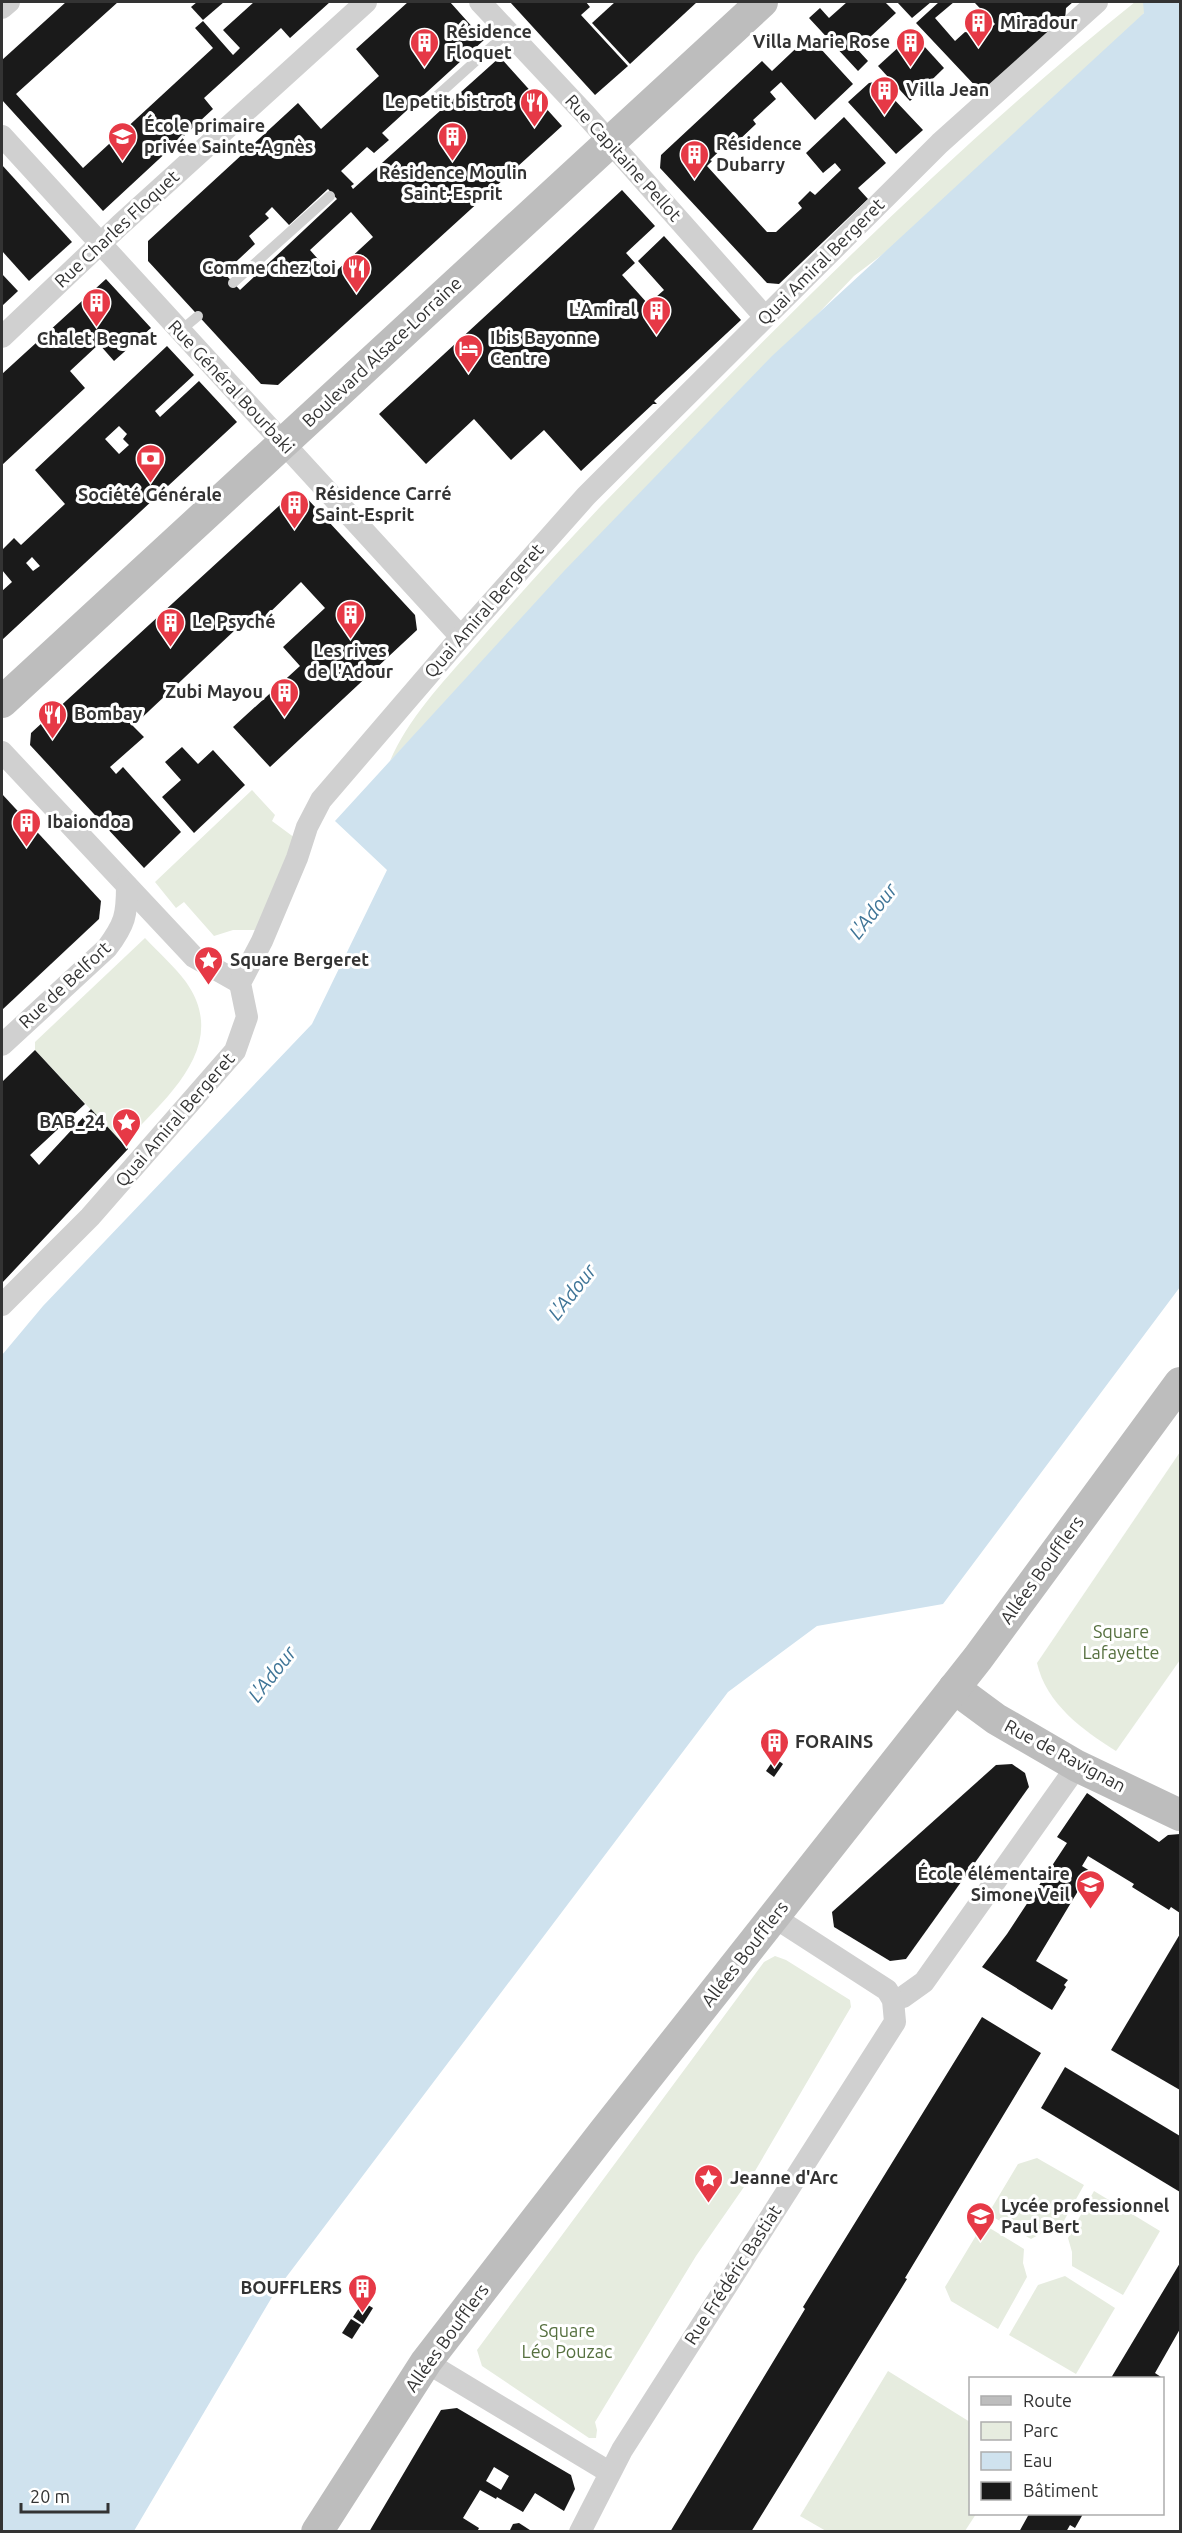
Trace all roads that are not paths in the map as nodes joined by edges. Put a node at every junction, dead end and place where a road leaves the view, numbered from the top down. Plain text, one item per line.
1 (9, 2) edge
2 (366, 2) edge
3 (480, 2) edge
4 (762, 2) edge
5 (1097, 2) edge
6 (2, 8) edge
7 (508, 32) junction
8 (428, 104) dead end
9 (2, 136) edge
10 (609, 142) junction
11 (330, 196) dead end
12 (100, 244) junction
13 (233, 283) dead end
14 (198, 316) dead end
15 (765, 317) junction
16 (180, 331) junction
17 (2, 337) edge
18 (284, 444) junction
19 (461, 637) junction
20 (2, 702) edge
21 (2, 752) edge
22 (127, 886) junction
23 (240, 983) junction
24 (2, 1045) edge
25 (2, 1305) edge
26 (1180, 1383) edge
27 (954, 1688) junction
28 (1077, 1766) junction
29 (1180, 1815) edge
30 (774, 1917) junction
31 (893, 2000) junction
32 (426, 2362) junction
33 (609, 2472) junction
34 (317, 2532) edge
35 (580, 2532) edge

1 - 6 street
2 - 12 street, Rue Charles Floquet
3 - 7 street, Rue Capitaine Pellot
4 - 10 main road, Boulevard Alsace-Lorraine
5 - 15 street, Quai Amiral Bergeret
7 - 8 lane
7 - 10 street, Rue Capitaine Pellot
9 - 12 street, Rue Général Bourbaki
10 - 15 street, Rue Capitaine Pellot
10 - 18 main road, Boulevard Alsace-Lorraine
11 - 13 lane
12 - 16 street, Rue Général Bourbaki
12 - 17 street, Rue Charles Floquet
14 - 16 lane
15 - 19 street, Quai Amiral Bergeret
16 - 18 street, Rue Général Bourbaki
18 - 19 street, Rue Général Bourbaki
18 - 20 main road, Boulevard Alsace-Lorraine
19 - 23 street, Quai Amiral Bergeret
21 - 22 street
22 - 23 street
22 - 24 street, Rue de Belfort
23 - 25 street, Quai Amiral Bergeret
26 - 27 main road, Allées Boufflers
27 - 28 main road, Rue de Ravignan
27 - 30 main road, Allées Boufflers
28 - 29 main road, Rue de Ravignan
28 - 31 street
30 - 31 street
30 - 32 main road, Allées Boufflers
31 - 33 street, Rue Frédéric Bastiat
32 - 33 street
32 - 34 main road, Allées Boufflers
33 - 35 street, Rue Frédéric Bastiat

